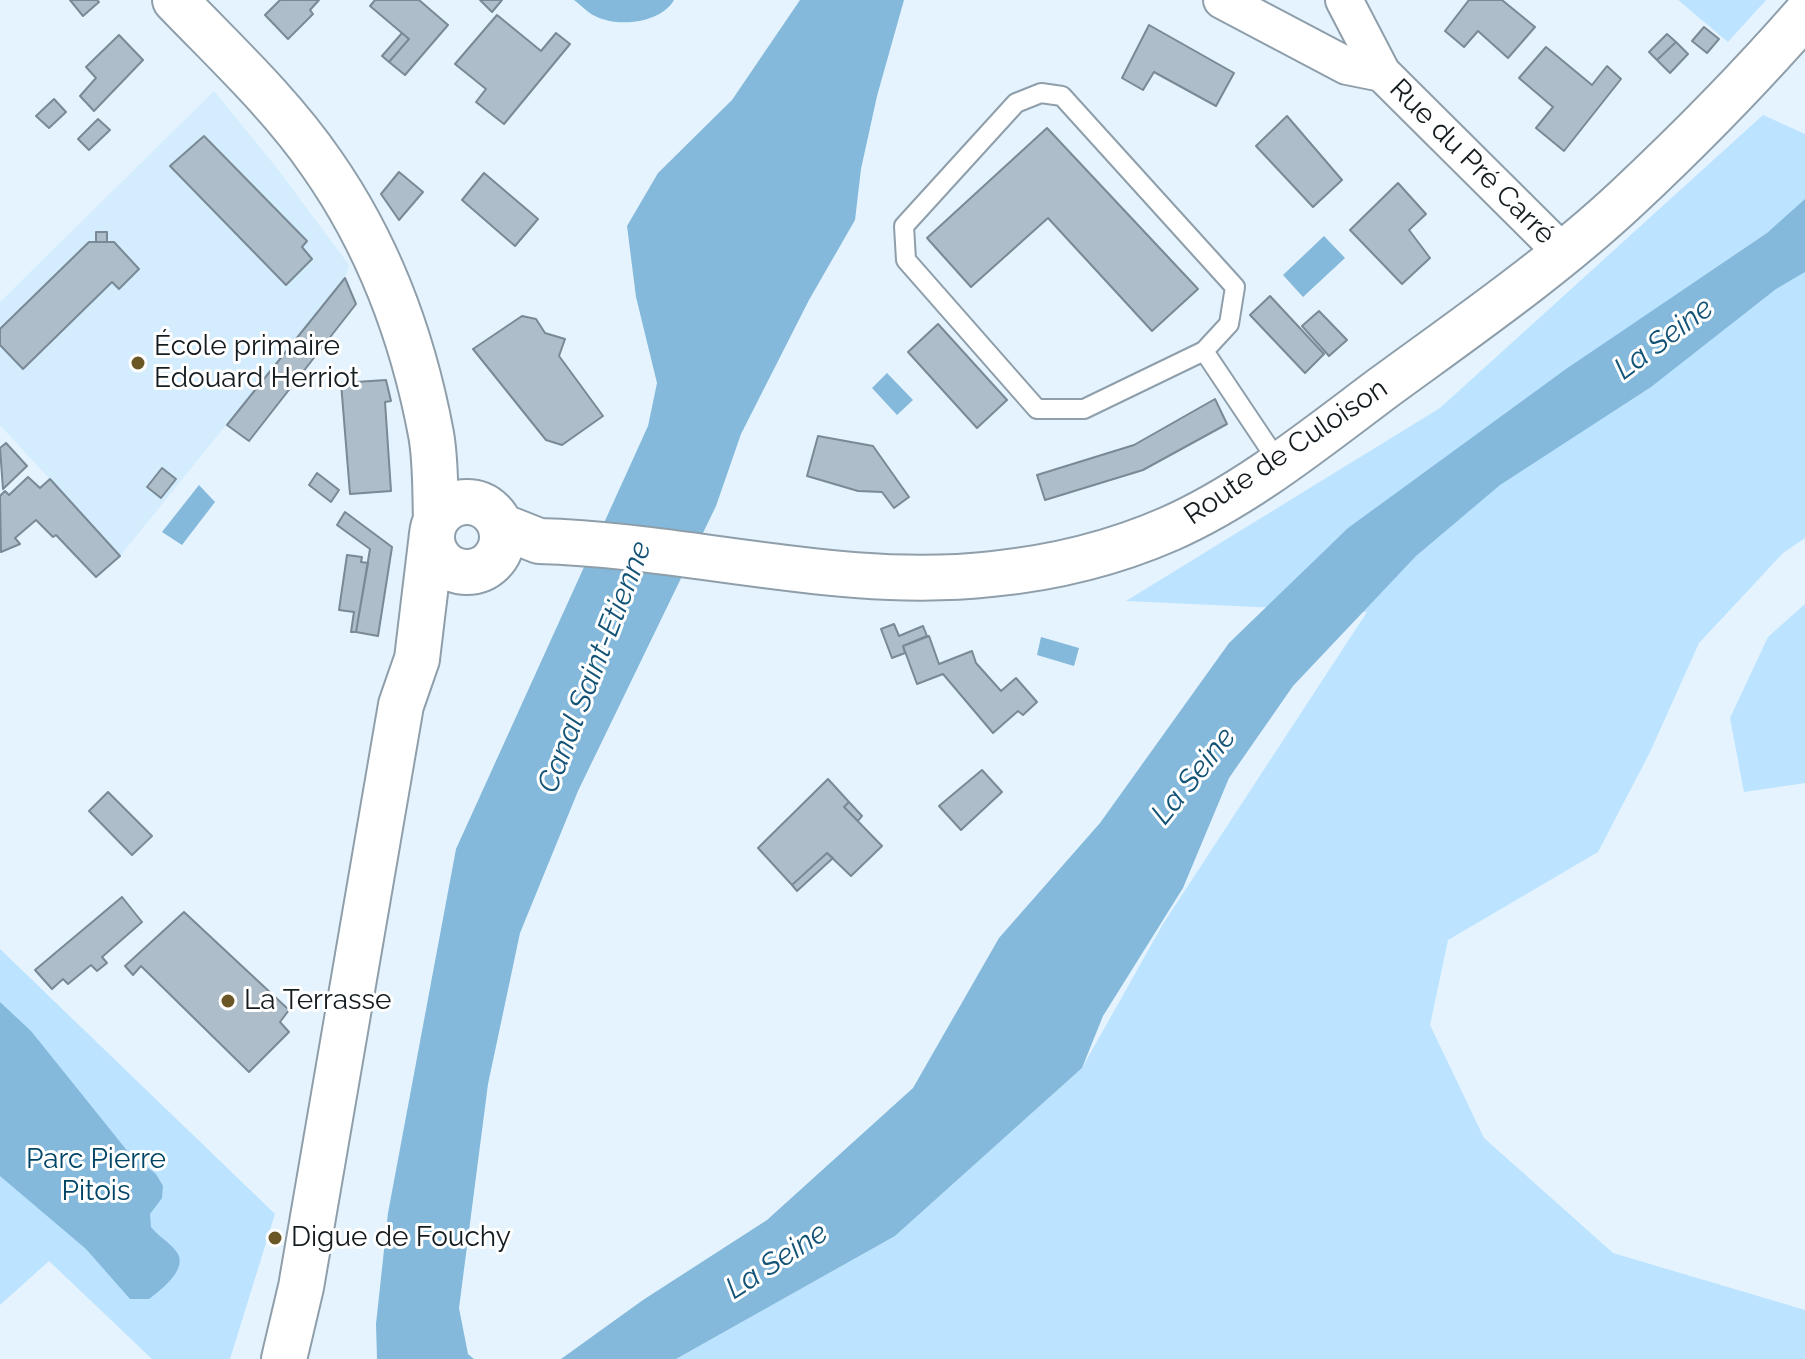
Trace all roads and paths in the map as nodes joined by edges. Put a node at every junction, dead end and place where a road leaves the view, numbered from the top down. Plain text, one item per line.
1 (175, 0) edge
2 (1222, 0) edge
3 (1344, 0) edge
4 (1805, 15) edge
5 (1382, 73) junction
6 (1562, 252) junction
7 (1204, 351) junction
8 (1279, 463) junction
9 (489, 536) junction
10 (417, 659) junction
11 (284, 1359) edge

1 - 9 street
2 - 5 street, Rue du Pré Carré
3 - 5 street, Rue du Pré Carré
4 - 6 street, Route de Culoison
5 - 6 street, Rue du Pré Carré
6 - 8 street, Route de Culoison
7 - 7 lane
7 - 8 lane
8 - 9 street, Route de Culoison
9 - 10 street
9 - 10 street
10 - 11 street

